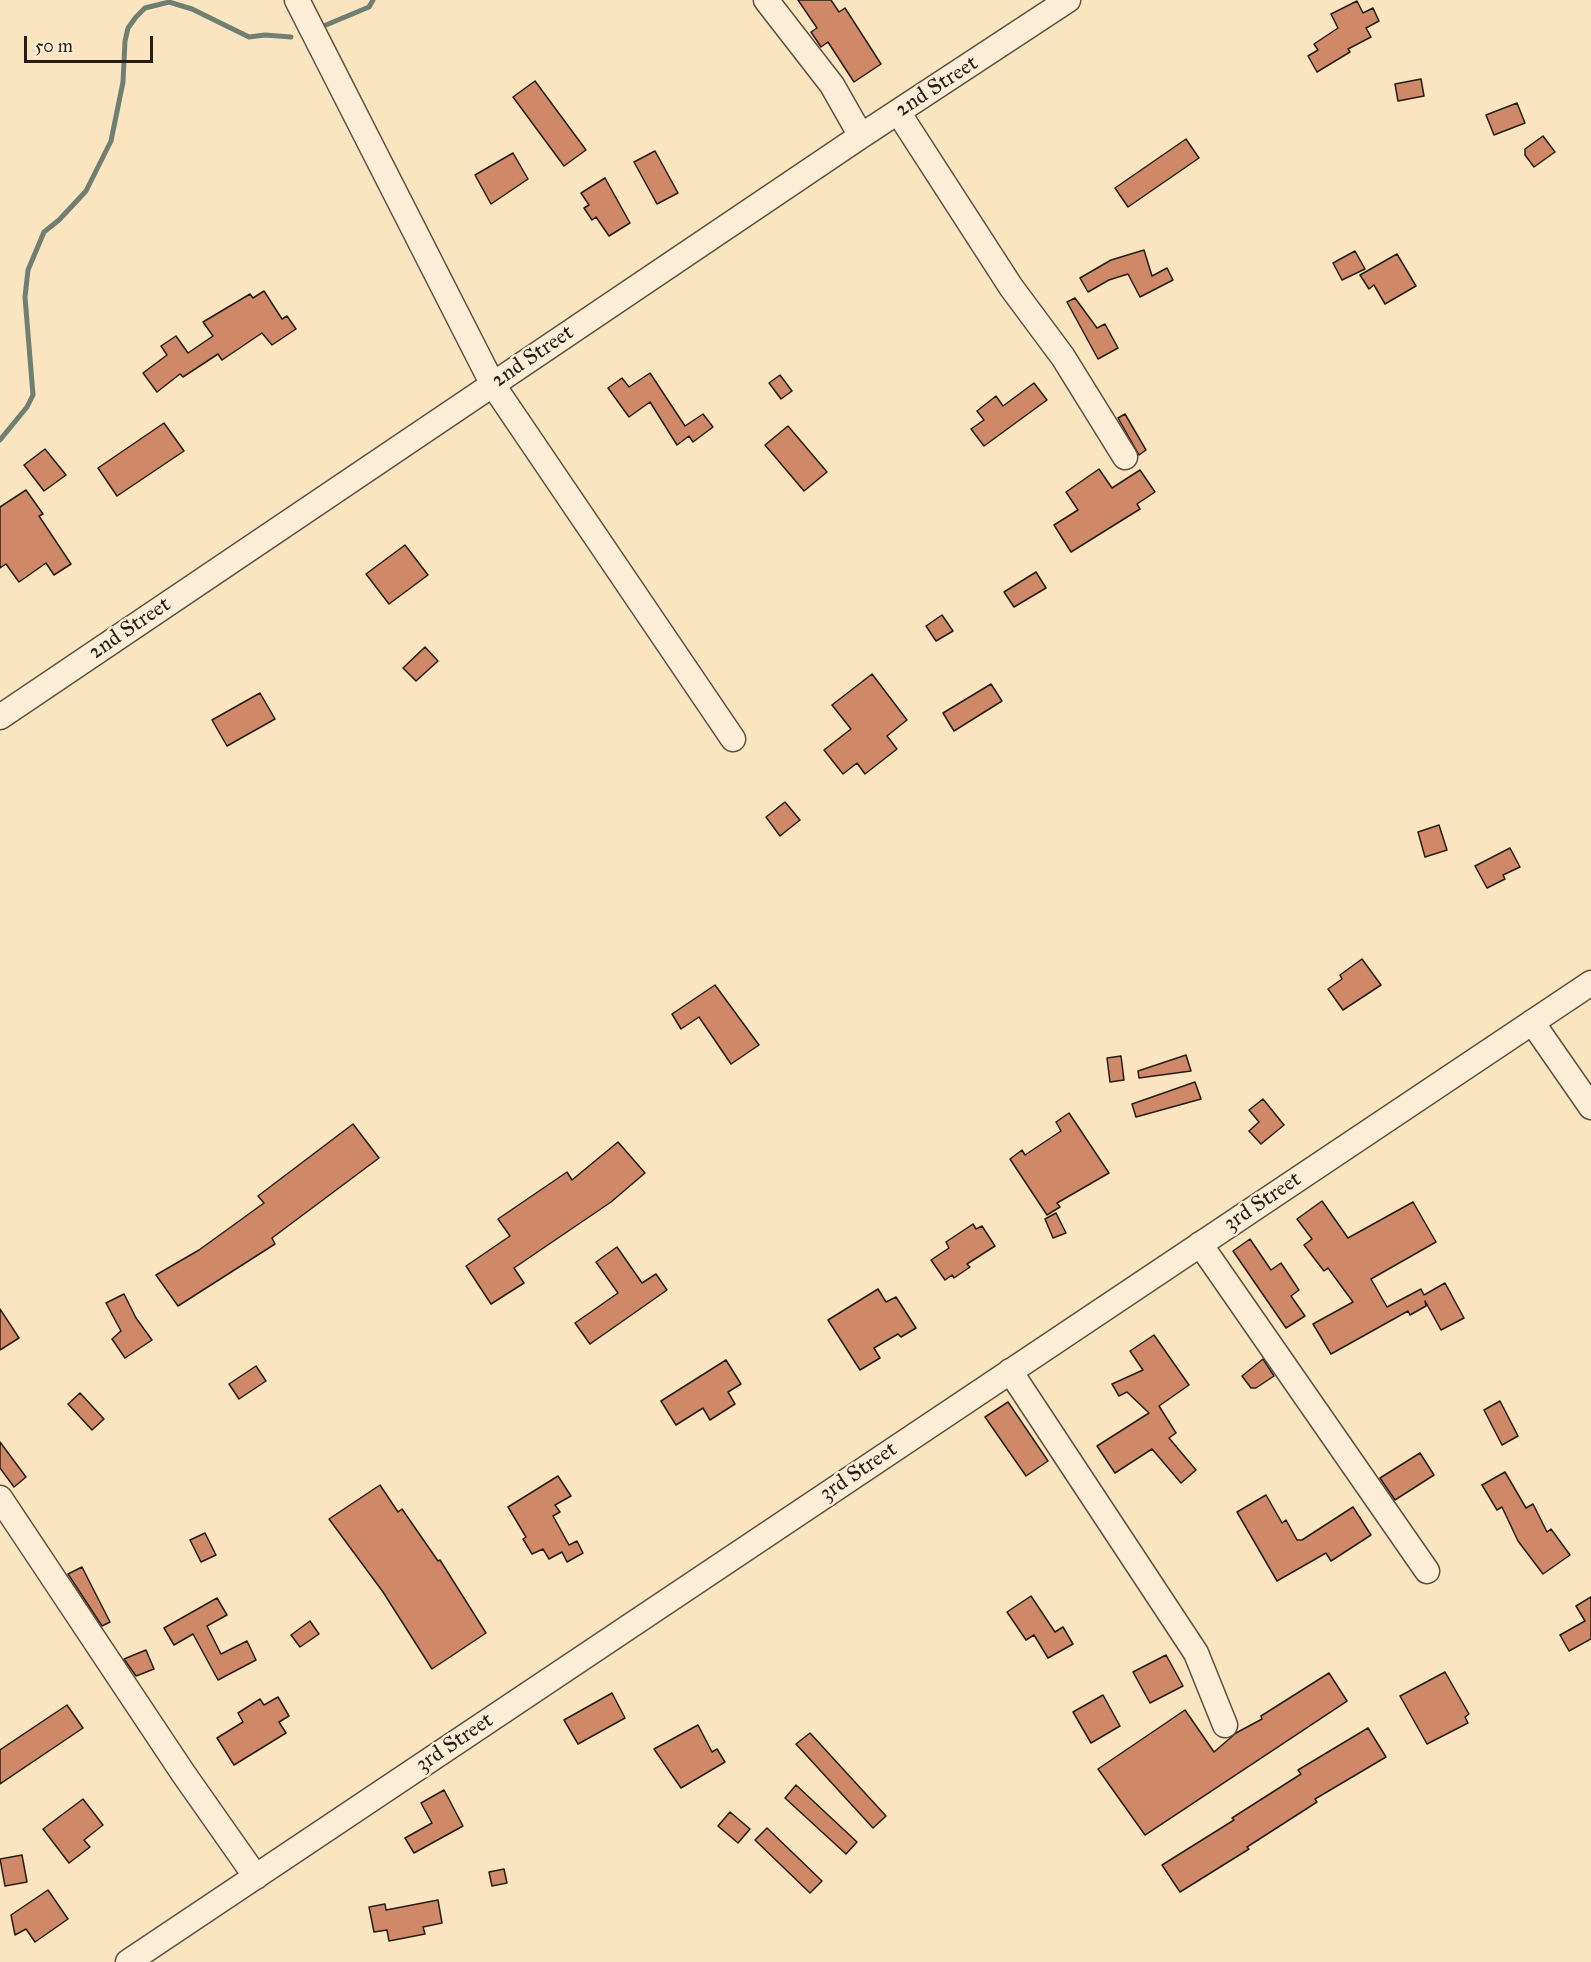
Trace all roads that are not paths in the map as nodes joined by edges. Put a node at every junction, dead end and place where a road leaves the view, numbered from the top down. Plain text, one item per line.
1 (297, 0) edge
2 (766, 0) edge
3 (1068, 0) edge
4 (898, 112) junction
5 (861, 136) junction
6 (493, 385) junction
7 (1125, 457) dead end
8 (0, 717) edge
9 (733, 739) dead end
10 (1591, 983) edge
11 (1532, 1022) junction
12 (1591, 1107) edge
13 (1200, 1244) junction
14 (1010, 1371) junction
15 (0, 1498) edge
16 (1427, 1571) dead end
17 (1226, 1725) dead end
18 (256, 1877) junction
19 (128, 1962) edge

1 - 6 street
2 - 5 street
3 - 4 street, 2nd Street
4 - 5 street, 2nd Street
4 - 7 street
5 - 6 street, 2nd Street
6 - 8 street, 2nd Street
6 - 9 street
10 - 11 street, 3rd Street
11 - 12 street
11 - 13 street, 3rd Street
13 - 14 street, 3rd Street
13 - 16 street
14 - 17 street
14 - 18 street, 3rd Street
15 - 18 street
18 - 19 street, 3rd Street

